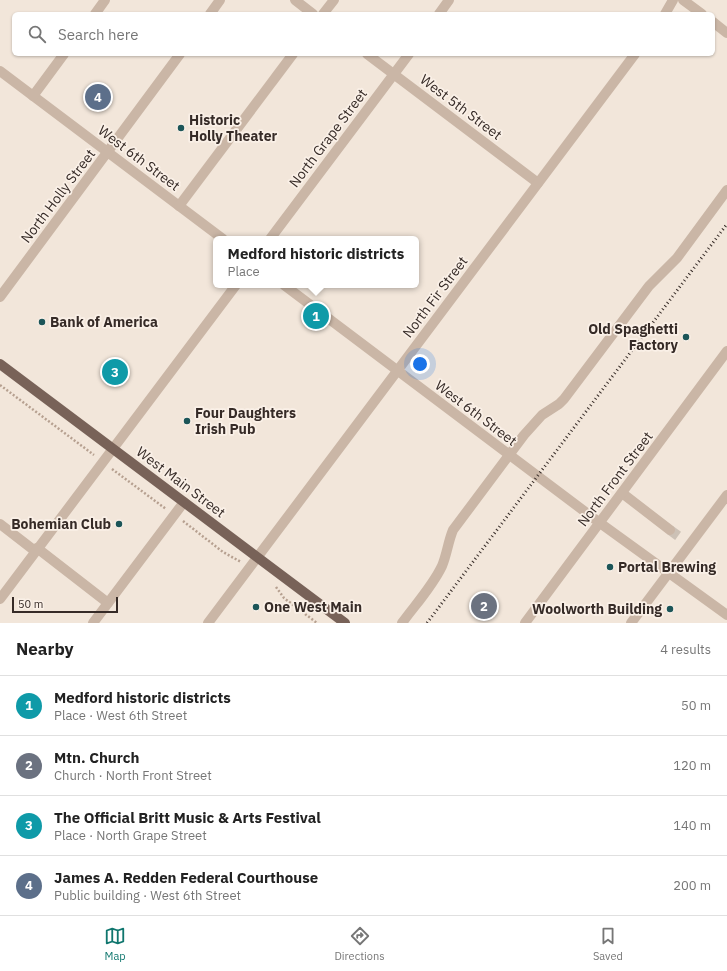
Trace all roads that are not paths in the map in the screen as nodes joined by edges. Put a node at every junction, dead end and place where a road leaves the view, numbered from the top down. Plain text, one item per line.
1 (105, 0) edge
2 (220, 0) edge
3 (295, 0) edge
4 (334, 0) edge
5 (449, 0) edge
6 (673, 0) edge
7 (683, 0) edge
8 (96, 12) edge
9 (211, 12) edge
10 (311, 12) edge
11 (325, 12) edge
12 (440, 12) edge
13 (666, 12) edge
14 (699, 12) edge
15 (715, 24) edge
16 (727, 33) edge
17 (63, 56) edge
18 (179, 56) edge
19 (292, 56) edge
20 (370, 56) edge
21 (408, 56) edge
22 (633, 56) edge
23 (0, 71) edge
24 (394, 74) junction
25 (33, 96) junction
26 (108, 152) junction
27 (538, 183) junction
28 (727, 190) edge
29 (179, 206) junction
30 (219, 236) edge
31 (272, 236) edge
32 (234, 288) edge
33 (288, 288) edge
34 (0, 296) edge
35 (727, 352) edge
36 (0, 364) edge
37 (397, 370) junction
38 (113, 449) junction
39 (508, 454) junction
40 (622, 493) junction
41 (727, 495) edge
42 (184, 502) junction
43 (600, 523) junction
44 (0, 524) edge
45 (670, 530) tunnel mouth
46 (681, 538) tunnel mouth
47 (690, 544) junction
48 (36, 550) junction
49 (257, 557) junction
50 (668, 572) junction
51 (0, 599) edge
52 (108, 603) junction
53 (727, 615) edge
54 (93, 623) edge
55 (208, 623) edge
56 (345, 623) edge
57 (402, 623) edge
58 (525, 623) edge
59 (630, 623) edge

1 - 8 street
2 - 9 street
3 - 10 street
4 - 11 street
5 - 12 street
6 - 13 street
7 - 14 street
15 - 16 street
17 - 25 street
18 - 26 street, North Holly Street
19 - 29 street
20 - 24 street, West 5th Street
21 - 24 street, North Grape Street
22 - 27 street, North Fir Street
23 - 25 street, West 6th Street
24 - 27 street, West 5th Street
24 - 31 street, North Grape Street
25 - 26 street, West 6th Street
26 - 29 street, West 6th Street
26 - 34 street, North Holly Street
27 - 37 street, North Fir Street
28 - 39 street
29 - 30 street, West 6th Street
32 - 38 street
33 - 37 street, West 6th Street
35 - 40 street, North Front Street
36 - 38 main road, West Main Street
37 - 39 street, West 6th Street
37 - 49 street, North Fir Street
38 - 42 main road, West Main Street
38 - 48 street
39 - 43 street, West 6th Street
39 - 57 street
40 - 43 street, North Front Street
40 - 45 street
41 - 47 street
42 - 49 main road, West Main Street
42 - 52 street
43 - 50 street, West 6th Street
43 - 58 street, North Front Street
44 - 48 street
46 - 47 street
47 - 50 street
48 - 51 street
48 - 52 street
49 - 55 street, North Fir Street
49 - 56 main road, West Main Street
50 - 53 street, West 6th Street
50 - 59 street
52 - 54 street

